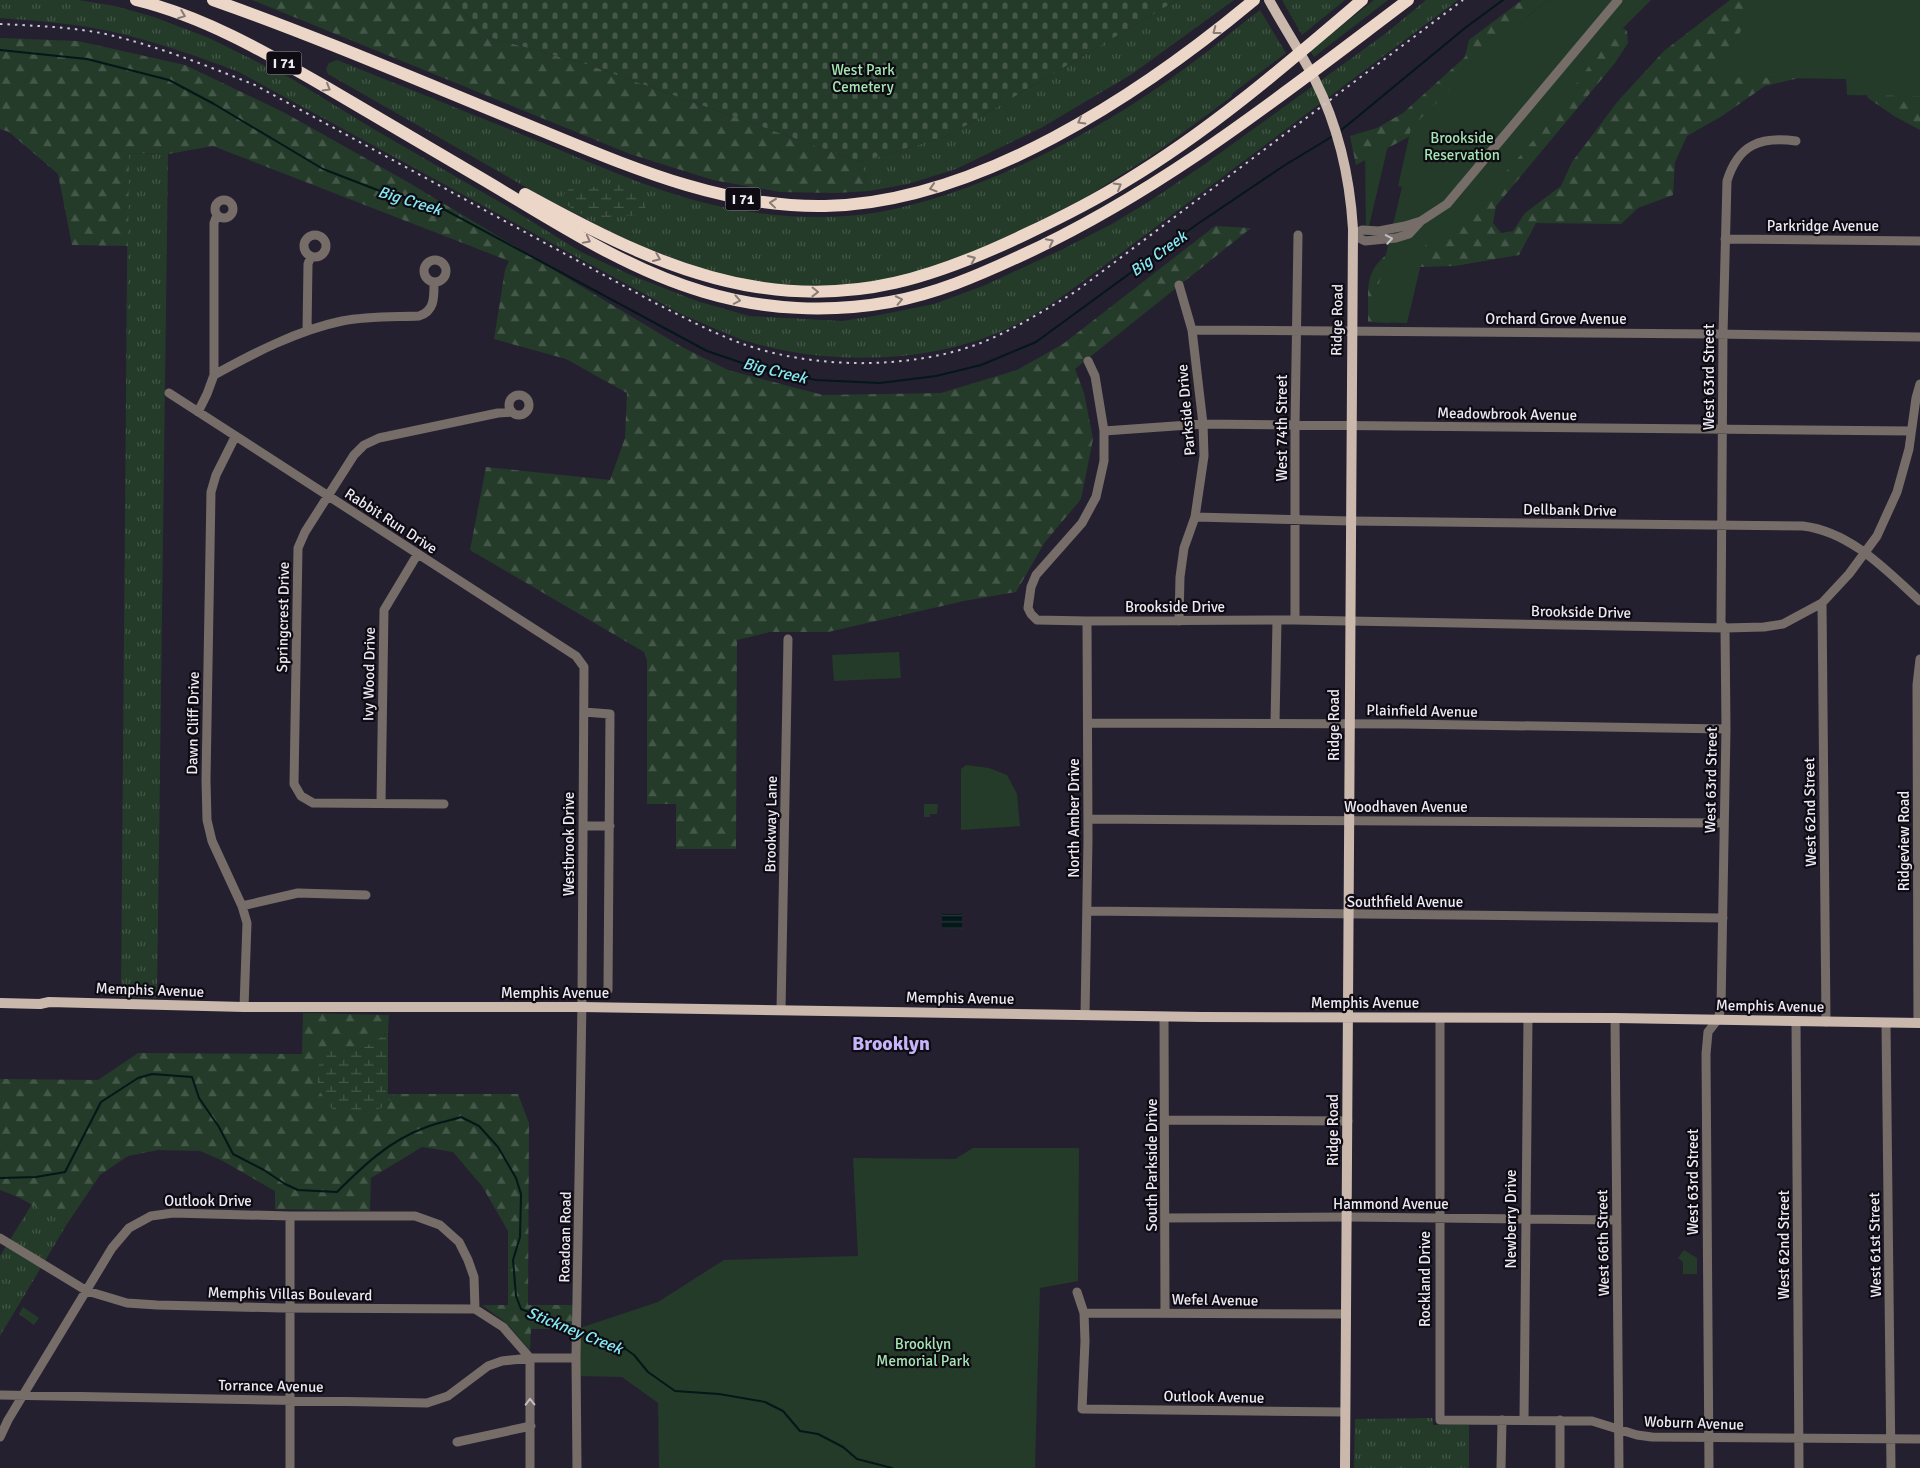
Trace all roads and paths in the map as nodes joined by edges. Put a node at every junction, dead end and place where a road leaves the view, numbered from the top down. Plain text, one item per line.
1 (136, 0) edge
2 (213, 0) edge
3 (1254, 0) edge
4 (1269, 0) edge
5 (1362, 0) edge
6 (1408, 0) edge
7 (1618, 0) edge
8 (1796, 142) dead end
9 (424, 144) junction
10 (217, 215) dead end
11 (1298, 235) dead end
12 (1353, 235) junction
13 (1725, 239) junction
14 (1920, 241) edge
15 (311, 256) dead end
16 (434, 282) dead end
17 (1179, 285) dead end
18 (1192, 330) junction
19 (1297, 330) junction
20 (307, 331) junction
21 (1351, 331) junction
22 (1723, 334) junction
23 (1920, 337) edge
24 (1088, 361) dead end
25 (214, 374) junction
26 (1920, 384) edge
27 (169, 394) dead end
28 (198, 412) junction
29 (512, 412) dead end
30 (1203, 424) junction
31 (1296, 425) junction
32 (1351, 426) junction
33 (1723, 429) junction
34 (1104, 431) junction
35 (1910, 431) junction
36 (235, 437) junction
37 (328, 497) junction
38 (1195, 517) junction
39 (1296, 520) junction
40 (1350, 521) junction
41 (1722, 525) junction
42 (1866, 553) junction
43 (417, 555) junction
44 (1920, 601) edge
45 (1822, 603) junction
46 (1277, 620) junction
47 (1296, 620) junction
48 (1087, 621) junction
49 (1180, 621) junction
50 (1350, 622) junction
51 (1725, 628) junction
52 (788, 639) dead end
53 (1920, 659) edge
54 (585, 681) joint
55 (584, 712) junction
56 (1088, 723) junction
57 (1275, 723) junction
58 (1349, 724) junction
59 (1726, 729) junction
60 (381, 803) junction
61 (444, 804) dead end
62 (1088, 819) junction
63 (1349, 820) junction
64 (1723, 823) junction
65 (583, 826) junction
66 (610, 826) junction
67 (366, 895) dead end
68 (242, 906) junction
69 (1086, 912) junction
70 (1349, 915) junction
71 (1723, 918) junction
72 (608, 990) dead end
73 (0, 1003) edge
74 (244, 1007) junction
75 (582, 1007) junction
76 (781, 1010) junction
77 (1085, 1016) junction
78 (1164, 1017) junction
79 (1349, 1018) junction
80 (1440, 1018) junction
81 (1528, 1018) junction
82 (1615, 1018) junction
83 (1718, 1019) junction
84 (1796, 1021) junction
85 (1826, 1022) junction
86 (1886, 1023) junction
87 (1919, 1023) edge
88 (1166, 1120) junction
89 (1348, 1121) junction
90 (290, 1216) junction
91 (1348, 1217) junction
92 (1165, 1218) junction
93 (1439, 1218) junction
94 (1525, 1218) junction
95 (1616, 1220) junction
96 (0, 1238) edge
97 (88, 1291) junction
98 (1077, 1292) dead end
99 (290, 1308) junction
100 (475, 1309) junction
101 (1084, 1313) junction
102 (1165, 1313) junction
103 (1345, 1314) junction
104 (530, 1358) junction
105 (576, 1358) junction
106 (0, 1395) edge
107 (23, 1396) junction
108 (290, 1400) junction
109 (1345, 1412) junction
110 (1440, 1420) joint
111 (1502, 1420) junction
112 (1524, 1420) junction
113 (1560, 1420) junction
114 (531, 1426) junction
115 (1619, 1429) junction
116 (0, 1437) edge
117 (1708, 1438) junction
118 (1798, 1439) junction
119 (1891, 1439) junction
120 (1920, 1439) edge
121 (457, 1442) dead end
122 (290, 1468) edge
123 (530, 1468) edge
124 (577, 1468) edge
125 (1346, 1468) edge
126 (1502, 1468) edge
127 (1560, 1468) edge
128 (1619, 1468) edge
129 (1709, 1468) edge
130 (1799, 1468) edge
131 (1891, 1468) edge

1 -> 9 highway, I 71
3 -> 2 highway, I 71
4 - 12 main road, Ridge Road
9 -> 5 highway
9 -> 6 highway, I 71
7 - 12 street
8 - 13 street, West 63rd Street
10 - 25 street
11 - 19 street, West 74th Street
12 - 21 main road, Ridge Road
13 - 14 street, Parkridge Avenue
13 - 22 street, West 63rd Street
15 - 20 street
16 - 20 street
17 - 18 street, Parkside Drive
18 - 19 street, Orchard Grove Avenue
18 - 30 street, Parkside Drive
19 - 21 street, Orchard Grove Avenue
19 - 31 street, West 74th Street
20 - 25 street
21 - 22 street, Orchard Grove Avenue
21 - 32 main road, Ridge Road
22 - 23 street, Orchard Grove Avenue
22 - 33 street, West 63rd Street
24 - 34 street
25 - 28 street
26 - 35 street, Brookside Drive
27 - 28 street, Rabbit Run Drive
28 - 36 street, Rabbit Run Drive
29 - 37 street, Springcrest Drive
30 - 31 street, Meadowbrook Avenue
30 - 34 street, Meadowbrook Avenue
30 - 38 street, Parkside Drive
31 - 32 street, Meadowbrook Avenue
31 - 39 street, West 74th Street
32 - 33 street, Meadowbrook Avenue
32 - 40 main road, Ridge Road
33 - 35 street, Meadowbrook Avenue
33 - 41 street, West 63rd Street
34 - 48 street, Brookside Drive
35 - 42 street, Brookside Drive
36 - 37 street, Rabbit Run Drive
36 - 68 street, Dawn Cliff Drive
37 - 43 street, Rabbit Run Drive
37 - 60 street, Springcrest Drive
38 - 39 street, Dellbank Drive
38 - 49 street, Parkside Drive
39 - 40 street, Dellbank Drive
39 - 47 street, West 74th Street
40 - 41 street, Dellbank Drive
40 - 50 main road, Ridge Road
41 - 42 street, Dellbank Drive
41 - 51 street, West 63rd Street
42 - 44 street, Dellbank Drive
42 - 45 street, Brookside Drive
43 - 54 street, Rabbit Run Drive
43 - 60 street, Ivy Wood Drive
45 - 51 street, Brookside Drive
45 - 85 street, West 62nd Street
46 - 47 street, Brookside Drive
46 - 49 street, Brookside Drive
46 - 57 street
47 - 50 street, Brookside Drive
48 - 49 street, Brookside Drive
48 - 56 street, North Amber Drive
50 - 51 street, Brookside Drive
50 - 58 main road, Ridge Road
51 - 59 street, West 63rd Street
52 - 76 street, Brookway Lane
53 - 87 street, Ridgeview Road
54 - 55 street, Westbrook Drive
55 - 65 street, Westbrook Drive
55 - 66 street
56 - 57 street, Plainfield Avenue
56 - 62 street, North Amber Drive
57 - 58 street, Plainfield Avenue
58 - 59 street, Plainfield Avenue
58 - 63 main road, Ridge Road
59 - 64 street, West 63rd Street
60 - 61 street
62 - 63 street, Woodhaven Avenue
62 - 69 street, North Amber Drive
63 - 64 street, Woodhaven Avenue
63 - 70 main road, Ridge Road
64 - 71 street, West 63rd Street
65 - 66 street
65 - 75 street, Westbrook Drive
66 - 72 street
67 - 68 street
68 - 74 street, Dawn Cliff Drive
69 - 70 street, Southfield Avenue
69 - 77 street, North Amber Drive
70 - 71 street, Southfield Avenue
70 - 79 main road, Ridge Road
71 - 83 street, West 63rd Street
73 - 74 main road, Memphis Avenue
74 - 75 main road, Memphis Avenue
75 - 76 main road, Memphis Avenue
75 - 105 street, Roadoan Road
76 - 77 main road, Memphis Avenue
77 - 78 main road, Memphis Avenue
78 - 79 main road, Memphis Avenue
78 - 88 street, South Parkside Drive
79 - 80 main road, Memphis Avenue
79 - 89 main road, Ridge Road
80 - 81 main road, Memphis Avenue
80 - 93 street, Rockland Drive
81 - 82 main road, Memphis Avenue
81 - 94 street, Newberry Drive
82 - 83 main road, Memphis Avenue
82 - 95 street, West 66th Street
83 - 84 main road, Memphis Avenue
83 - 117 street, West 63rd Street
84 - 85 main road, Memphis Avenue
84 - 118 street, West 62nd Street
85 - 86 main road, Memphis Avenue
86 - 87 main road, Memphis Avenue
86 - 119 street, West 61st Street
88 - 89 street
88 - 92 street, South Parkside Drive
89 - 91 main road, Ridge Road
90 - 97 street, Outlook Drive
90 - 99 street
90 - 100 street, Outlook Drive
91 - 92 street, Hammond Avenue
91 - 93 street, Hammond Avenue
91 - 103 main road, Ridge Road
92 - 102 street, South Parkside Drive
93 - 94 street, Hammond Avenue
93 - 110 street, Rockland Drive
94 - 95 street, Hammond Avenue
94 - 112 street, Newberry Drive
95 - 115 street, West 66th Street
96 - 97 street, Memphis Villas Boulevard
97 - 99 street, Memphis Villas Boulevard
97 - 107 street, Outlook Drive
98 - 101 street
99 - 100 street, Memphis Villas Boulevard
99 - 108 street
100 - 104 street
101 - 102 street, Wefel Avenue
101 - 109 street, Outlook Avenue
102 - 103 street, Wefel Avenue
103 - 109 main road, Ridge Road
104 - 105 street
104 - 108 street, Torrance Avenue
114 -> 104 street
105 - 124 street, Roadoan Road
106 - 107 street, Torrance Avenue
107 - 108 street, Torrance Avenue
107 - 116 street, Outlook Drive
108 - 122 street
109 - 125 main road, Ridge Road
110 - 111 street, Woburn Avenue
111 - 112 street, Woburn Avenue
111 - 126 street
112 - 113 street, Woburn Avenue
113 - 115 street, Woburn Avenue
113 - 127 street
114 - 121 street
114 - 123 street
115 - 117 street, Woburn Avenue
115 - 128 street, West 66th Street
117 - 118 street, Woburn Avenue
117 - 129 street, West 63rd Street
118 - 119 street, Woburn Avenue
118 - 130 street, West 62nd Street
119 - 120 street, Woburn Avenue
119 - 131 street, West 61st Street

